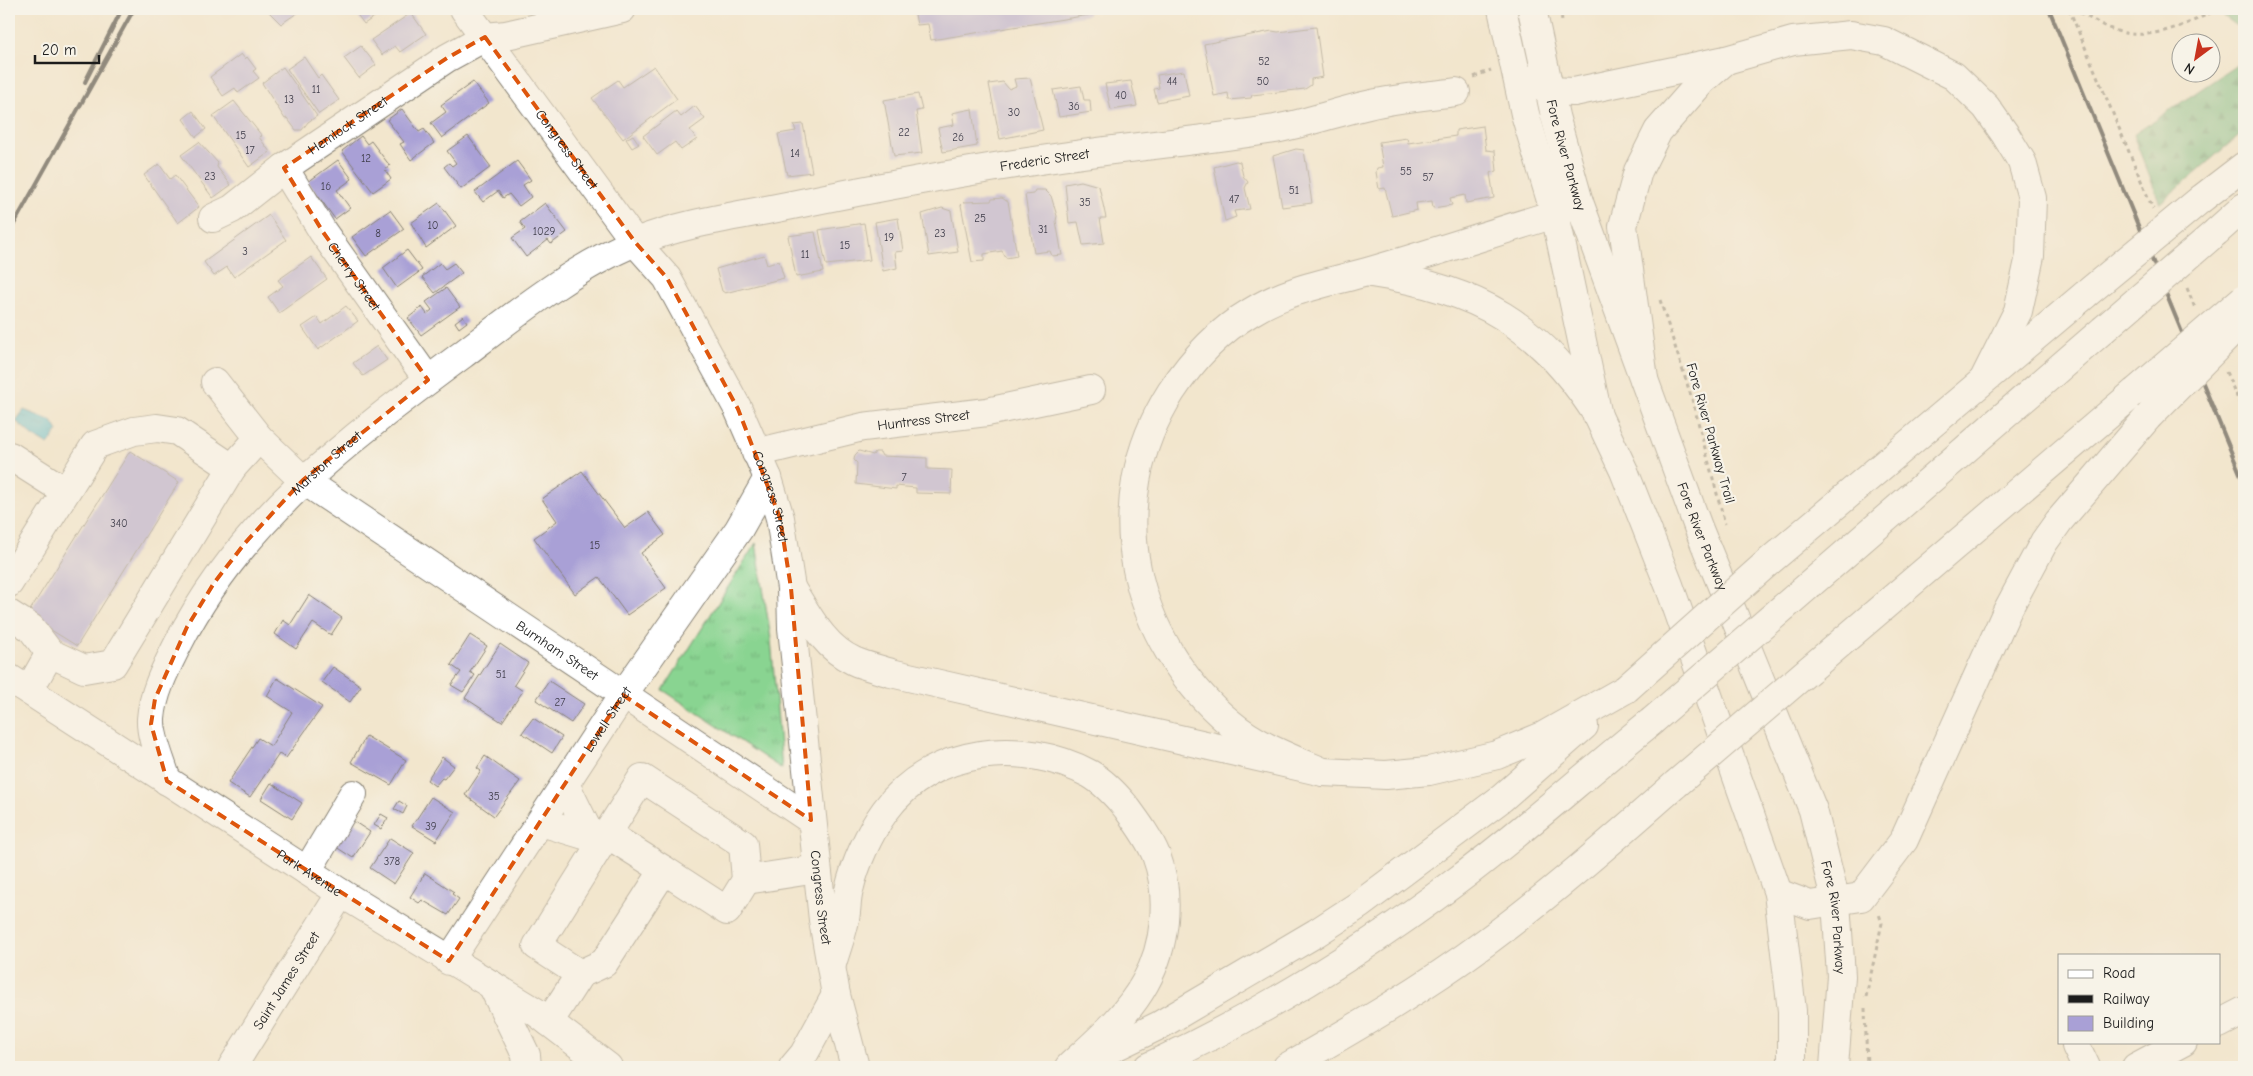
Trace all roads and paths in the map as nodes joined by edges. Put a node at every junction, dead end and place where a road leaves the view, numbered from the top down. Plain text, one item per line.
1 (464, 9) edge
2 (622, 9) edge
3 (1502, 9) edge
4 (1532, 9) edge
5 (1561, 9) edge
6 (2073, 9) edge
7 (2218, 9) edge
8 (1562, 29) dead end
9 (485, 37) junction
10 (1726, 60) junction
11 (1489, 62) dead end
12 (1517, 75) junction
13 (1550, 90) junction
14 (1456, 92) joint
15 (2244, 166) edge
16 (284, 168) junction
17 (1579, 202) junction
18 (2244, 207) edge
19 (1555, 214) junction
20 (213, 218) dead end
21 (635, 242) junction
22 (1365, 272) junction
23 (1658, 294) dead end
24 (2244, 305) edge
25 (1644, 379) junction
26 (1984, 379) junction
27 (428, 380) junction
28 (215, 382) dead end
29 (1091, 390) dead end
30 (1598, 416) junction
31 (259, 438) junction
32 (756, 453) junction
33 (9, 458) edge
34 (232, 468) junction
35 (768, 478) junction
36 (303, 480) junction
37 (65, 491) junction
38 (1727, 531) dead end
39 (9, 583) edge
40 (791, 588) junction
41 (9, 614) edge
42 (50, 653) junction
43 (19, 684) edge
44 (1626, 689) junction
45 (623, 695) junction
46 (1323, 772) junction
47 (167, 781) junction
48 (565, 784) junction
49 (353, 794) dead end
50 (811, 820) junction
51 (541, 822) junction
52 (600, 838) junction
53 (817, 869) junction
54 (664, 870) junction
55 (307, 871) junction
56 (746, 880) junction
57 (341, 893) junction
58 (1778, 893) junction
59 (1836, 902) junction
60 (1879, 914) dead end
61 (449, 961) junction
62 (832, 964) junction
63 (580, 974) junction
64 (492, 984) junction
65 (836, 995) junction
66 (2244, 1011) edge
67 (549, 1022) junction
68 (2220, 1023) edge
69 (2178, 1053) edge
70 (232, 1067) edge
71 (527, 1067) edge
72 (608, 1067) edge
73 (792, 1067) edge
74 (856, 1067) edge
75 (1070, 1067) edge
76 (1148, 1067) edge
77 (1287, 1067) edge
78 (1792, 1067) edge
79 (1834, 1067) edge
80 (1867, 1067) edge
81 (2136, 1067) edge

1 - 9 main road, Congress Street
2 - 9 main road
3 - 12 main road, Fore River Parkway
4 - 13 main road, Fore River Parkway
5 - 8 path
6 - 7 path
9 - 16 main road, Hemlock Street
9 - 21 main road, Congress Street
10 - 13 main road
10 - 25 main road
10 - 26 main road
11 - 14 path
12 - 13 main road
12 - 19 main road, Fore River Parkway
13 - 17 main road, Fore River Parkway
14 - 21 main road, Frederic Street
15 - 26 main road, bridge
16 - 20 main road, Hemlock Street
16 - 27 main road, Cherry Street
17 - 19 main road
17 - 25 main road, Fore River Parkway
18 - 76 main road, bridge
19 - 22 main road
19 - 30 main road, Fore River Parkway
21 - 27 main road, Marston Street
21 - 32 main road, Congress Street
22 - 30 main road
22 - 46 main road
23 - 38 path, Fore River Parkway Trail
24 - 59 main road, bridge
24 - 77 main road, bridge
25 - 59 main road, Fore River Parkway
26 - 44 main road, bridge
27 - 36 main road, Marston Street
28 - 31 main road, Burnham Street
29 - 32 main road, Huntress Street
30 - 58 main road, Fore River Parkway
31 - 34 main road
31 - 36 main road, Burnham Street
32 - 35 main road, Congress Street
33 - 37 main road
34 - 37 main road
34 - 42 main road
35 - 40 main road, Congress Street
35 - 45 main road, Lowell Street
36 - 45 main road, Burnham Street
36 - 47 main road, Marston Street
37 - 39 main road
40 - 46 main road
40 - 50 main road, Congress Street
41 - 42 main road
42 - 43 main road
43 - 47 main road, Park Avenue
44 - 46 main road
44 - 75 main road
45 - 48 main road, Lowell Street
45 - 50 main road, Burnham Street
47 - 55 main road, Park Avenue
48 - 51 main road, Lowell Street
48 - 52 main road
49 - 55 main road
50 - 53 main road, Congress Street
51 - 52 main road
51 - 61 main road, Lowell Street
52 - 54 main road
52 - 56 main road
52 - 63 main road
53 - 56 main road
53 - 62 main road, Congress Street
54 - 56 main road
54 - 63 main road
55 - 57 main road, Park Avenue
57 - 61 main road, Park Avenue
57 - 70 main road, Saint James Street
58 - 59 main road
58 - 78 main road, Fore River Parkway
59 - 79 main road, Fore River Parkway
60 - 80 path
61 - 64 main road, Park Avenue
62 - 65 main road, Congress Street
62 - 75 main road
63 - 67 main road
64 - 67 main road, Park Avenue
64 - 71 main road
65 - 73 main road
65 - 74 main road, Congress Street
66 - 68 main road
67 - 72 main road, Park Avenue
69 - 81 main road

